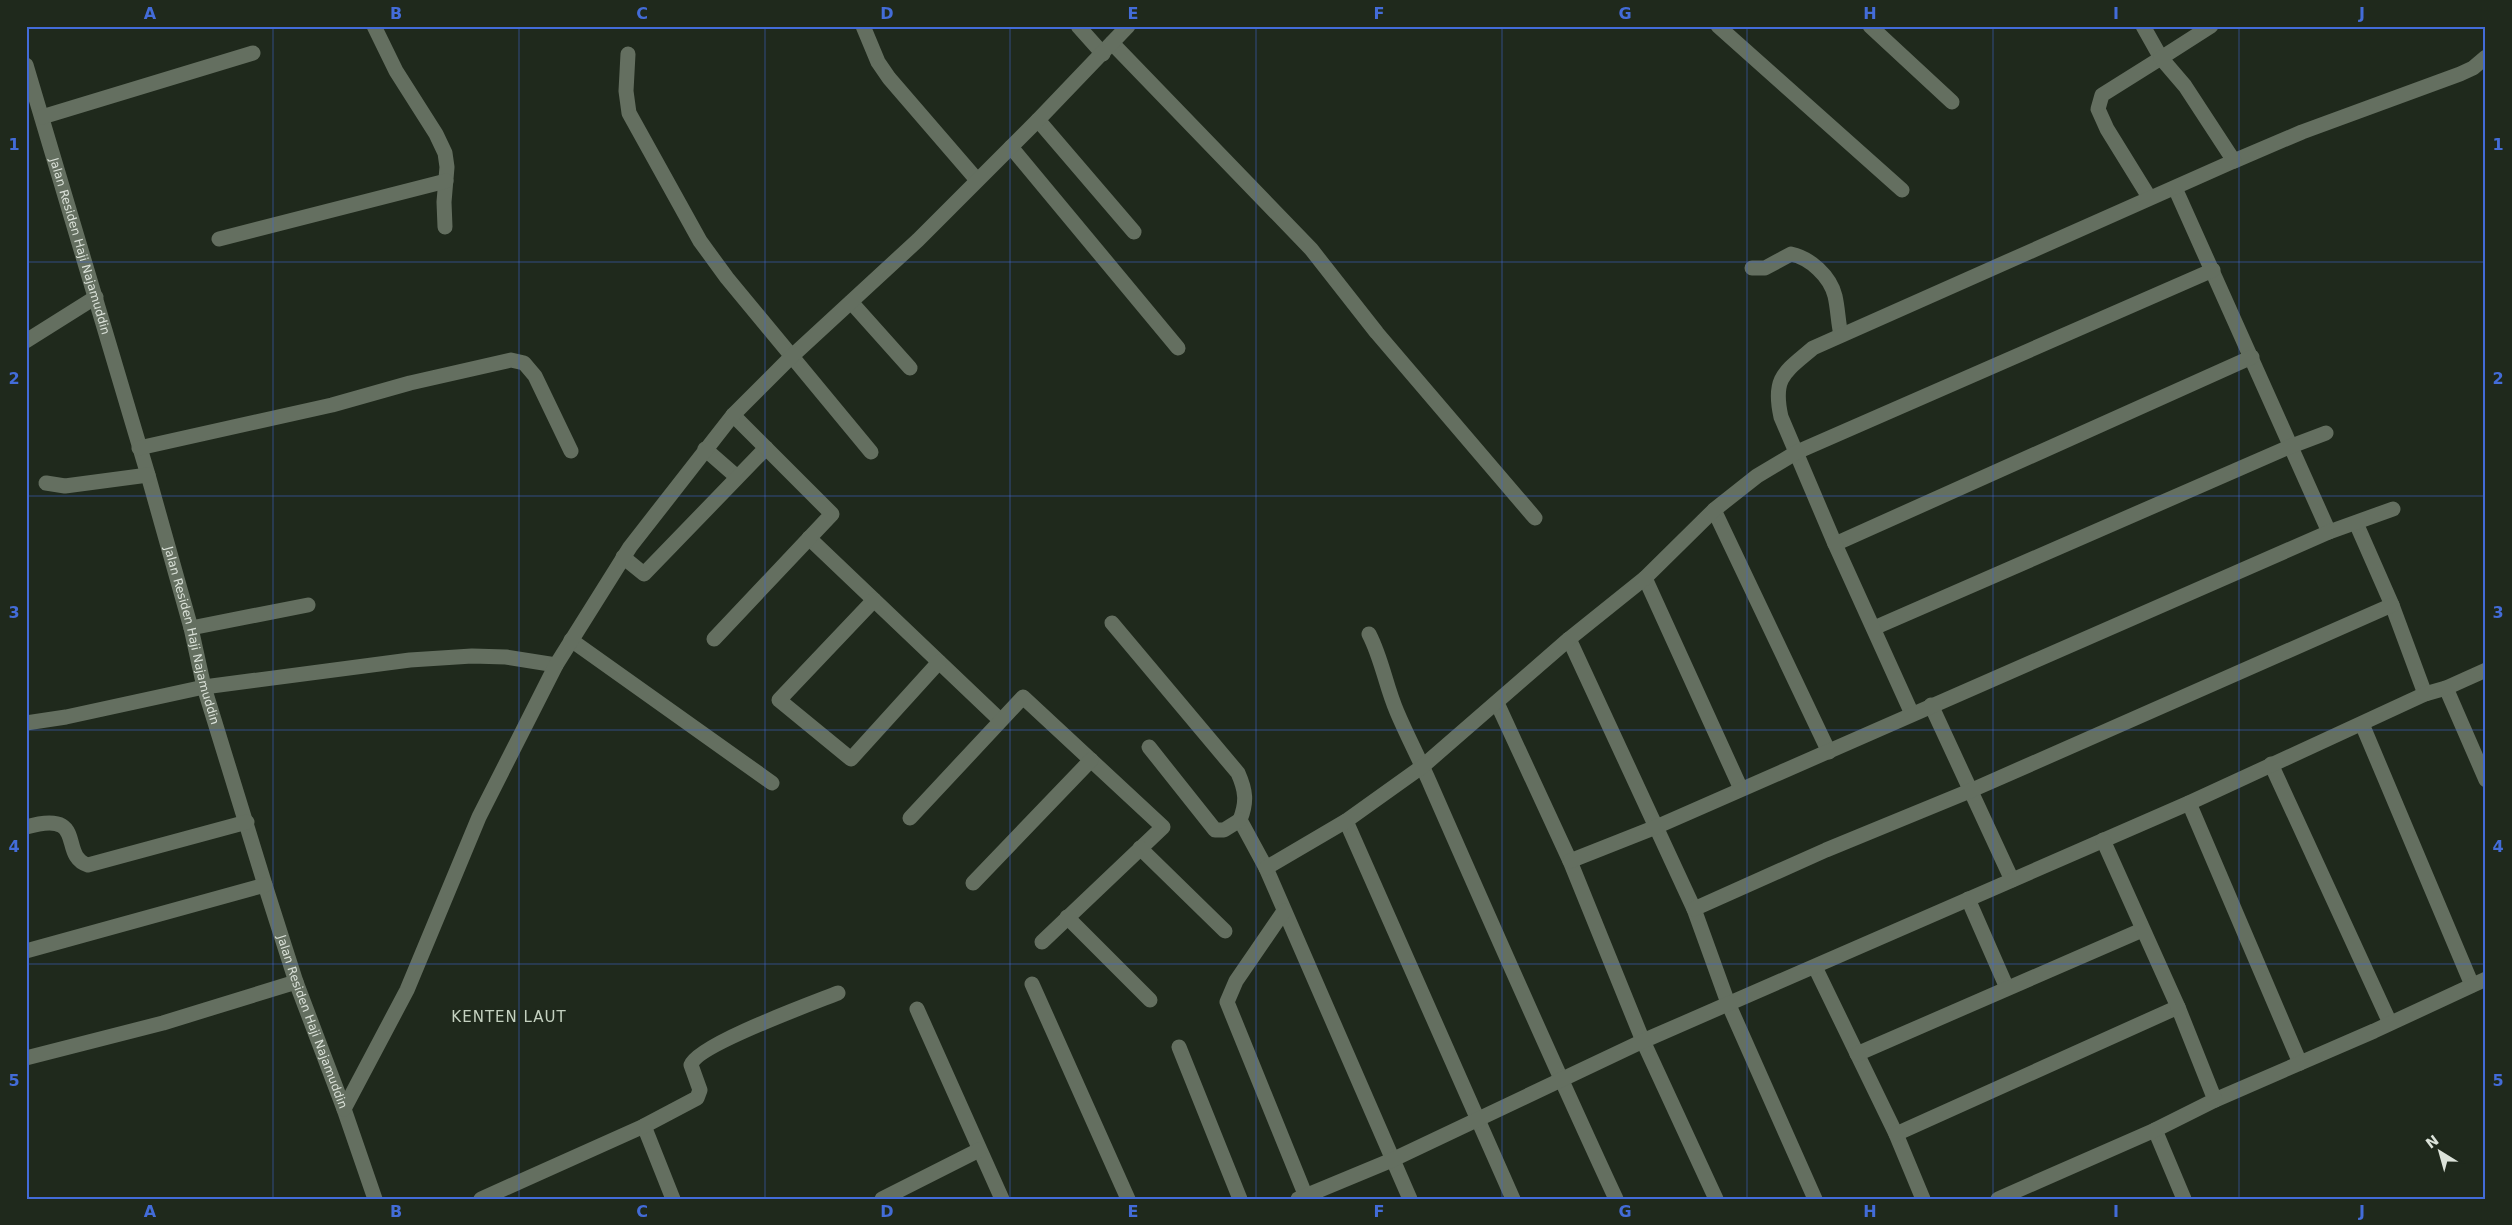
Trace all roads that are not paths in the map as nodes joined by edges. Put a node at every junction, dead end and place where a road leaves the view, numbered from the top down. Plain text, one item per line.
1 (374, 26) edge
2 (862, 26) edge
3 (1078, 26) edge
4 (1128, 26) edge
5 (1718, 26) edge
6 (1870, 26) edge
7 (2143, 26) edge
8 (2211, 26) edge
9 (1107, 48) junction
10 (253, 53) dead end
11 (628, 54) dead end
12 (2486, 57) edge
13 (2161, 58) junction
14 (26, 65) edge
15 (1952, 102) dead end
16 (42, 117) junction
17 (1038, 120) junction
18 (1012, 147) junction
19 (2234, 161) junction
20 (978, 180) junction
21 (446, 182) junction
22 (2175, 188) junction
23 (1902, 190) dead end
24 (2149, 197) junction
25 (445, 227) dead end
26 (1134, 232) dead end
27 (219, 239) dead end
28 (1752, 268) dead end
29 (2213, 270) junction
30 (96, 297) junction
31 (851, 302) junction
32 (1841, 335) junction
33 (26, 342) edge
34 (1178, 348) dead end
35 (2252, 356) junction
36 (790, 358) junction
37 (910, 368) dead end
38 (733, 415) junction
39 (2326, 433) dead end
40 (2289, 447) junction
41 (139, 448) junction
42 (766, 448) junction
43 (704, 449) junction
44 (571, 451) dead end
45 (870, 452) dead end
46 (1797, 452) junction
47 (148, 475) junction
48 (737, 477) junction
49 (46, 482) dead end
50 (2394, 509) dead end
51 (1714, 510) junction
52 (1535, 518) dead end
53 (2356, 523) junction
54 (2329, 532) junction
55 (809, 538) junction
56 (1835, 544) junction
57 (624, 557) junction
58 (1645, 578) junction
59 (874, 600) junction
60 (308, 605) dead end
61 (2392, 605) junction
62 (1112, 623) dead end
63 (191, 628) junction
64 (1874, 628) junction
65 (1369, 634) dead end
66 (714, 639) dead end
67 (1569, 639) junction
68 (571, 640) junction
69 (939, 662) junction
70 (556, 665) junction
71 (2486, 670) edge
72 (204, 687) junction
73 (2446, 688) junction
74 (2425, 694) junction
75 (1497, 702) junction
76 (1931, 705) junction
77 (1912, 714) junction
78 (1000, 720) junction
79 (26, 723) edge
80 (2362, 724) junction
81 (1149, 746) dead end
82 (1829, 752) junction
83 (1091, 760) junction
84 (2271, 764) junction
85 (1423, 766) junction
86 (2486, 780) edge
87 (772, 783) dead end
88 (1741, 789) junction
89 (1972, 790) junction
90 (2189, 803) junction
91 (910, 818) dead end
92 (1240, 820) junction
93 (1346, 821) junction
94 (247, 822) junction
95 (26, 827) edge
96 (1656, 827) junction
97 (2103, 840) junction
98 (1140, 848) junction
99 (1570, 861) junction
100 (1266, 868) junction
101 (2012, 880) junction
102 (973, 883) dead end
103 (265, 885) junction
104 (1968, 899) junction
105 (1694, 909) junction
106 (1284, 912) junction
107 (1067, 918) junction
108 (2142, 930) junction
109 (1225, 932) dead end
110 (1042, 942) dead end
111 (26, 951) edge
112 (1815, 967) junction
113 (296, 982) junction
114 (2479, 982) edge
115 (1032, 984) dead end
116 (2007, 988) junction
117 (838, 993) dead end
118 (1150, 1000) dead end
119 (1728, 1003) junction
120 (2178, 1007) junction
121 (917, 1009) dead end
122 (2390, 1023) junction
123 (1643, 1041) junction
124 (1178, 1047) dead end
125 (1857, 1054) junction
126 (26, 1058) edge
127 (2300, 1063) junction
128 (1561, 1081) junction
129 (2215, 1100) junction
130 (344, 1109) junction
131 (1478, 1119) junction
132 (644, 1126) junction
133 (2155, 1130) junction
134 (1896, 1134) junction
135 (979, 1150) junction
136 (1392, 1160) junction
137 (1303, 1198) edge
138 (374, 1199) edge
139 (481, 1199) edge
140 (673, 1199) edge
141 (882, 1199) edge
142 (1002, 1199) edge
143 (1128, 1199) edge
144 (1240, 1199) edge
145 (1410, 1199) edge
146 (1513, 1199) edge
147 (1616, 1199) edge
148 (1716, 1199) edge
149 (1815, 1199) edge
150 (1923, 1199) edge
151 (1998, 1199) edge
152 (2184, 1199) edge

1 - 21 street
2 - 20 street
3 - 9 street
4 - 9 street
5 - 23 street
6 - 15 street
7 - 13 street
8 - 13 street
9 - 17 street
9 - 52 street
10 - 16 street
11 - 36 street
12 - 19 street
13 - 19 street
13 - 24 street
14 - 16 street, Jalan Residen Haji Najamuddin
16 - 30 street, Jalan Residen Haji Najamuddin
17 - 18 street
17 - 26 street
18 - 20 street
18 - 34 street
19 - 22 street
20 - 31 street
21 - 25 street
21 - 27 street
22 - 24 street
22 - 29 street
24 - 32 street
28 - 32 street
29 - 35 street
29 - 46 street
30 - 33 street
30 - 41 street, Jalan Residen Haji Najamuddin
31 - 36 street
31 - 37 street
32 - 46 street
35 - 40 street
35 - 56 street
36 - 38 street
36 - 45 street
38 - 42 street
38 - 43 street
39 - 40 street
40 - 54 street
40 - 64 street
41 - 44 street
41 - 47 street, Jalan Residen Haji Najamuddin
42 - 48 street
42 - 55 street
43 - 48 street
43 - 57 street
46 - 51 street
46 - 56 street
47 - 49 street
47 - 63 street, Jalan Residen Haji Najamuddin
48 - 57 street
50 - 53 street
51 - 58 street
51 - 82 street
53 - 54 street
53 - 61 street
54 - 76 street
55 - 59 street
55 - 66 street
56 - 64 street
57 - 68 street
58 - 67 street
58 - 88 street
59 - 69 street
59 - 69 street
60 - 63 street
61 - 74 street
61 - 89 street
62 - 92 street
63 - 72 street, Jalan Residen Haji Najamuddin
64 - 77 street
65 - 85 street
67 - 75 street
67 - 96 street
68 - 70 street
68 - 87 street
69 - 78 street
70 - 72 street
70 - 130 street
71 - 73 street
72 - 79 street
72 - 94 street, Jalan Residen Haji Najamuddin
73 - 74 street
73 - 86 street
74 - 80 street
75 - 85 street
75 - 99 street
76 - 77 street
76 - 89 street
77 - 82 street
78 - 83 street
78 - 91 street
80 - 84 street
80 - 114 street
81 - 92 street
82 - 88 street
83 - 98 street
83 - 102 street
84 - 90 street
84 - 122 street
85 - 93 street
85 - 128 street
88 - 96 street
89 - 101 street
89 - 105 street
90 - 97 street
90 - 127 street
92 - 100 street
93 - 100 street
93 - 131 street
94 - 95 street
94 - 103 street, Jalan Residen Haji Najamuddin
96 - 99 street
96 - 105 street
97 - 101 street
97 - 108 street
98 - 107 street
98 - 109 street
99 - 123 street
100 - 106 street
101 - 104 street
103 - 111 street
103 - 113 street, Jalan Residen Haji Najamuddin
104 - 112 street
104 - 116 street
105 - 119 street
106 - 136 street
106 - 137 street
107 - 110 street
107 - 118 street
108 - 116 street
108 - 120 street
112 - 119 street
112 - 125 street
113 - 126 street
113 - 130 street, Jalan Residen Haji Najamuddin
114 - 122 street
115 - 143 street
116 - 125 street
117 - 132 street
119 - 123 street
119 - 149 street
120 - 129 street
120 - 134 street
121 - 135 street
122 - 127 street
123 - 128 street
123 - 148 street
124 - 144 street
125 - 134 street
127 - 129 street
128 - 131 street
128 - 147 street
129 - 133 street
130 - 138 street, Jalan Residen Haji Najamuddin
131 - 136 street
131 - 146 street
132 - 139 street
132 - 140 street
133 - 151 street
133 - 152 street
134 - 150 street
135 - 141 street
135 - 142 street
136 - 137 street
136 - 145 street

